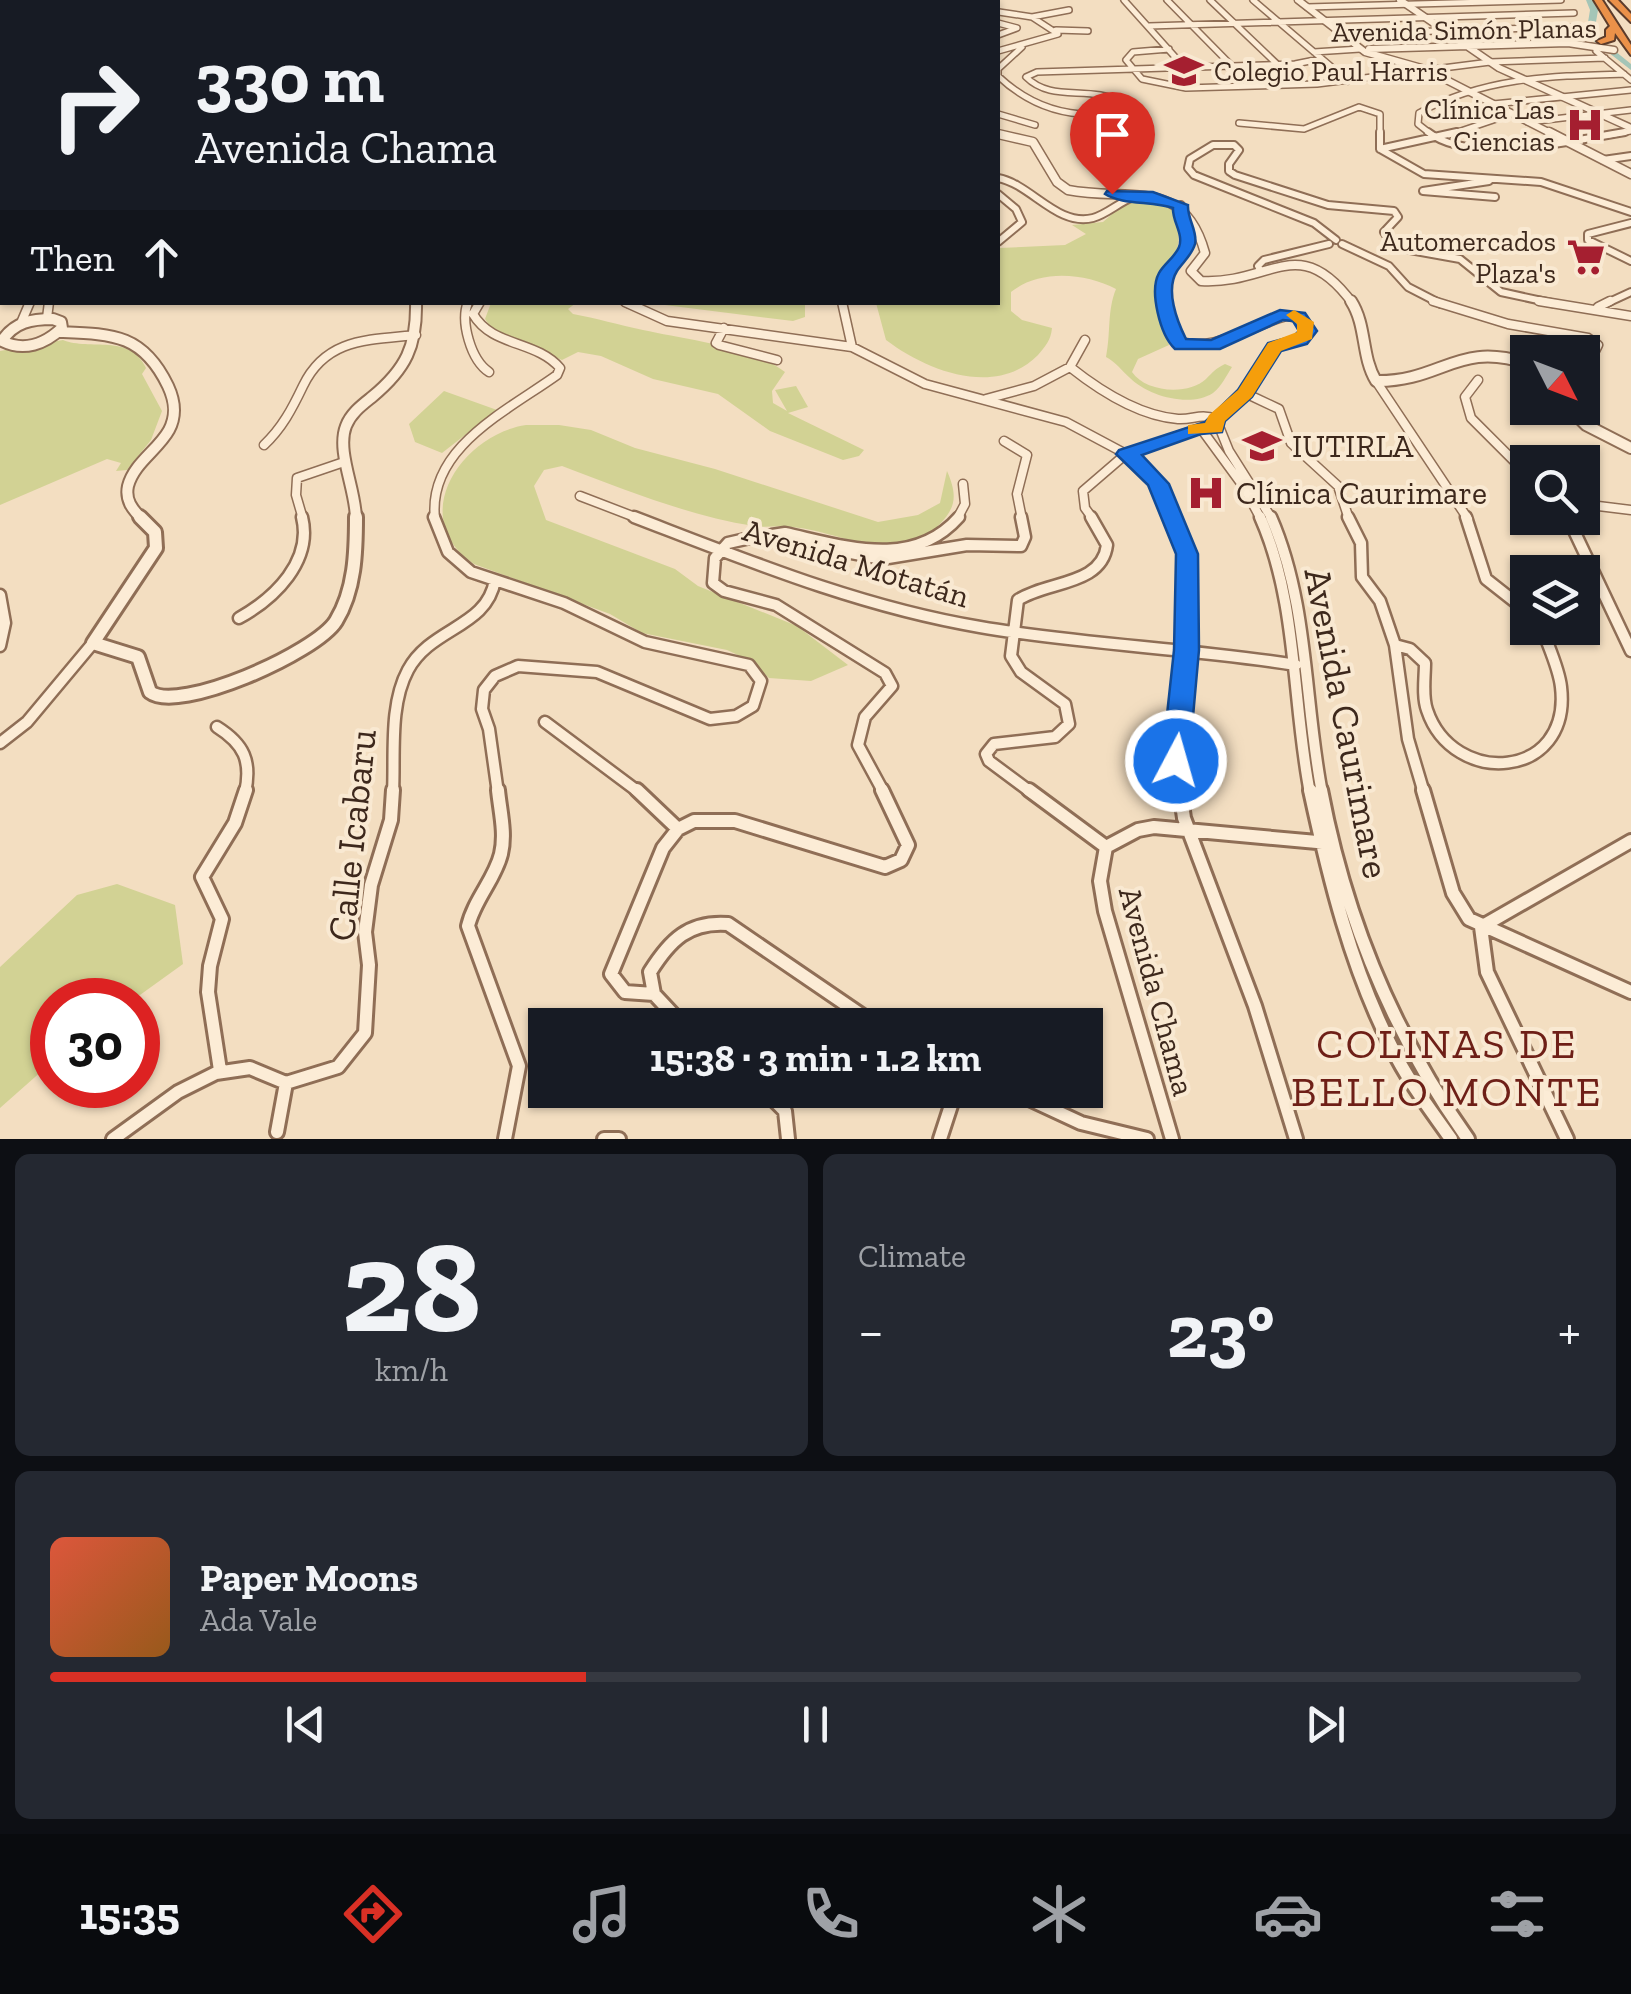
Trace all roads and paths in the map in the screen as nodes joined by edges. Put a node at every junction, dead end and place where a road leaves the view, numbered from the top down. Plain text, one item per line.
1 (362, 0) edge
2 (369, 0) edge
3 (379, 0) edge
4 (1124, 0) edge
5 (1167, 0) edge
6 (1210, 0) edge
7 (1253, 0) edge
8 (1298, 0) edge
9 (1562, 0) edge
10 (1605, 1) edge
11 (1403, 2) edge
12 (1440, 2) edge
13 (1307, 8) junction
14 (1069, 10) dead end
15 (1000, 12) edge
16 (1032, 17) junction
17 (1425, 17) junction
18 (1631, 19) edge
19 (1322, 20) junction
20 (1278, 22) junction
21 (1234, 23) junction
22 (1000, 24) edge
23 (1192, 24) junction
24 (1148, 26) junction
25 (1615, 27) junction
26 (1572, 29) junction
27 (1056, 30) junction
28 (1444, 30) junction
29 (1088, 32) dead end
30 (1000, 34) edge
31 (1340, 34) junction
32 (1631, 35) edge
33 (1571, 42) junction
34 (1022, 46) junction
35 (1467, 46) junction
36 (1599, 46) junction
37 (1169, 49) junction
38 (1360, 49) junction
39 (1000, 52) edge
40 (1314, 52) junction
41 (1610, 54) junction
42 (1631, 56) edge
43 (1320, 59) junction
44 (1490, 62) junction
45 (1278, 65) junction
46 (1232, 66) junction
47 (1185, 68) junction
48 (1425, 69) junction
49 (1132, 70) junction
50 (1000, 71) edge
51 (1624, 74) junction
52 (1000, 78) edge
53 (1520, 78) junction
54 (1631, 80) edge
55 (1348, 81) junction
56 (1464, 89) junction
57 (1631, 90) edge
58 (1557, 95) junction
59 (1492, 104) junction
60 (1582, 106) junction
61 (1631, 108) edge
62 (1617, 110) junction
63 (1000, 112) edge
64 (1596, 112) junction
65 (1511, 114) junction
66 (1613, 120) junction
67 (1528, 122) junction
68 (1239, 123) dead end
69 (1035, 125) dead end
70 (1631, 130) edge
71 (1000, 134) edge
72 (1436, 139) junction
73 (1564, 140) junction
74 (1380, 149) junction
75 (1631, 156) edge
76 (1602, 160) junction
77 (1631, 174) edge
78 (1501, 177) junction
79 (1000, 178) edge
80 (1000, 196) edge
81 (1138, 196) junction
82 (1495, 196) dead end
83 (1180, 205) junction
84 (1631, 212) edge
85 (1631, 223) edge
86 (1000, 240) edge
87 (1336, 243) junction
88 (1280, 261) junction
89 (1631, 261) edge
90 (1631, 292) edge
91 (29, 305) edge
92 (49, 305) edge
93 (416, 305) edge
94 (466, 305) edge
95 (478, 305) edge
96 (631, 305) edge
97 (843, 305) edge
98 (1598, 307) junction
99 (1631, 316) edge
100 (48, 318) junction
101 (21, 323) junction
102 (724, 328) junction
103 (60, 332) junction
104 (416, 335) junction
105 (1562, 335) edge
106 (1084, 340) dead end
107 (2, 345) edge
108 (852, 347) junction
109 (1510, 358) edge
110 (777, 360) dead end
111 (1070, 368) junction
112 (489, 372) dead end
113 (1478, 380) dead end
114 (1376, 381) junction
115 (1246, 393) junction
116 (986, 399) junction
117 (1189, 419) junction
118 (1586, 425) edge
119 (1208, 426) junction
120 (1004, 441) dead end
121 (264, 445) dead end
122 (1631, 448) edge
123 (1126, 454) junction
124 (1510, 457) edge
125 (344, 462) junction
126 (963, 484) dead end
127 (580, 496) dead end
128 (1600, 506) edge
129 (1631, 510) edge
130 (1576, 535) edge
131 (768, 536) junction
132 (722, 548) junction
133 (496, 580) junction
134 (0, 595) edge
135 (1510, 598) edge
136 (239, 618) dead end
137 (1012, 632) junction
138 (93, 643) junction
139 (1395, 645) junction
140 (1549, 645) edge
141 (0, 646) edge
142 (1186, 650) junction
143 (1631, 651) edge
144 (1290, 664) junction
145 (1304, 667) junction
146 (545, 722) dead end
147 (217, 728) dead end
148 (0, 743) edge
149 (1187, 828) junction
150 (678, 829) junction
151 (1631, 842) edge
152 (1330, 843) junction
153 (1106, 847) junction
154 (1481, 927) junction
155 (1631, 992) edge
156 (654, 994) junction
157 (667, 1008) edge
158 (851, 1008) edge
159 (220, 1070) junction
160 (286, 1083) junction
161 (784, 1108) edge
162 (950, 1108) edge
163 (1049, 1108) edge
164 (277, 1132) dead end
165 (113, 1139) edge
166 (505, 1139) edge
167 (604, 1139) edge
168 (619, 1139) edge
169 (788, 1139) edge
170 (940, 1139) edge
171 (1147, 1139) edge
172 (1172, 1139) edge
173 (1296, 1139) edge
174 (1451, 1139) edge
175 (1468, 1139) edge
176 (1567, 1139) edge

1 - 2 street
2 - 3 street
4 - 24 street
5 - 23 street
6 - 21 street
7 - 20 street
8 - 13 street
9 - 12 street
10 - 18 highway
10 - 25 highway
10 - 32 highway
11 - 12 street
11 - 13 street
11 - 17 street
13 - 19 street
14 - 16 street
15 - 16 street
16 - 27 street
17 - 19 street
17 - 26 street
17 - 28 street
19 - 20 street
19 - 31 street
20 - 21 street
20 - 40 street
21 - 23 street
21 - 45 street
22 - 30 street
23 - 24 street
23 - 46 street
24 - 37 street
25 - 36 highway
25 - 42 highway
26 - 28 street
26 - 33 street
26 - 36 street
27 - 29 street
27 - 34 street
28 - 31 street
28 - 35 street
31 - 38 street
33 - 35 street, Avenida Simón Planas
33 - 36 street
33 - 41 street, Avenida Simón Planas
34 - 39 street
34 - 50 street, Avenida Simón Planas
35 - 38 street, Avenida Simón Planas
35 - 44 street
36 - 41 street
37 - 47 street
37 - 49 street
38 - 40 street, Avenida Simón Planas
38 - 48 street
40 - 43 street
41 - 42 highway
41 - 44 street
41 - 51 street
43 - 45 street, Avenida Simón Planas
43 - 55 street
44 - 48 street
44 - 53 street
45 - 46 street, Avenida Simón Planas
46 - 47 street, Avenida Simón Planas
47 - 49 street, Avenida Simón Planas
48 - 55 street
48 - 56 street
49 - 52 street, Avenida Simón Planas
49 - 55 street
51 - 53 street
51 - 54 street
53 - 56 street
53 - 58 street
56 - 59 street
56 - 72 street
57 - 58 street
58 - 59 street
58 - 60 street
59 - 65 street
60 - 62 street
60 - 64 street
61 - 62 street
62 - 64 street
62 - 66 street
63 - 69 street
64 - 66 street
64 - 67 street
65 - 67 street
65 - 72 street
66 - 70 street
67 - 73 street
68 - 74 street
70 - 73 street
71 - 81 street
72 - 73 street
72 - 74 street
73 - 76 street
74 - 78 street
75 - 76 street
76 - 77 street
78 - 82 street
78 - 84 street
79 - 81 street
80 - 86 street
81 - 83 street
83 - 88 street
83 - 115 street
85 - 89 street
87 - 88 street
87 - 98 street
87 - 105 street
88 - 114 street
90 - 98 street
91 - 101 street
92 - 100 street
93 - 104 street
94 - 112 street
95 - 133 street
96 - 102 street
97 - 108 street
98 - 99 street
100 - 101 street
100 - 103 street
101 - 107 street
102 - 108 street
102 - 110 street
103 - 107 street
103 - 138 street
104 - 121 street
104 - 125 street
106 - 111 street
108 - 116 street
109 - 114 street
111 - 116 street
111 - 117 street
113 - 124 street
114 - 135 street
115 - 119 street
115 - 139 street
116 - 123 street
117 - 119 street
117 - 119 street
118 - 122 street
119 - 123 street
119 - 144 street, Avenida Caurimare
119 - 145 street, Avenida Caurimare
120 - 131 street
123 - 137 street
123 - 142 street
125 - 136 street
125 - 138 street
126 - 131 street
127 - 132 street, Avenida Motatán
128 - 129 street
130 - 143 street
131 - 132 street
132 - 137 street, Avenida Motatán
132 - 150 street
133 - 160 street, Calle Icabaru
133 - 166 street
134 - 141 street
137 - 142 street, Avenida Motatán
137 - 153 street, Avenida Chama
138 - 148 street
139 - 140 street
139 - 154 street
142 - 144 street, Avenida Motatán
142 - 149 street
144 - 145 street, Avenida Motatán
144 - 152 street, Avenida Caurimare
145 - 152 street, Avenida Caurimare
146 - 150 street
147 - 159 street
149 - 152 street
149 - 153 street
149 - 173 street
150 - 156 street
151 - 154 street
152 - 174 street, Avenida Caurimare
152 - 175 street, Avenida Caurimare
153 - 172 street, Avenida Chama
154 - 155 street
154 - 176 street
156 - 157 street
156 - 158 street
159 - 160 street
159 - 165 street
160 - 164 street
161 - 169 street
162 - 170 street
163 - 171 street
167 - 168 street

